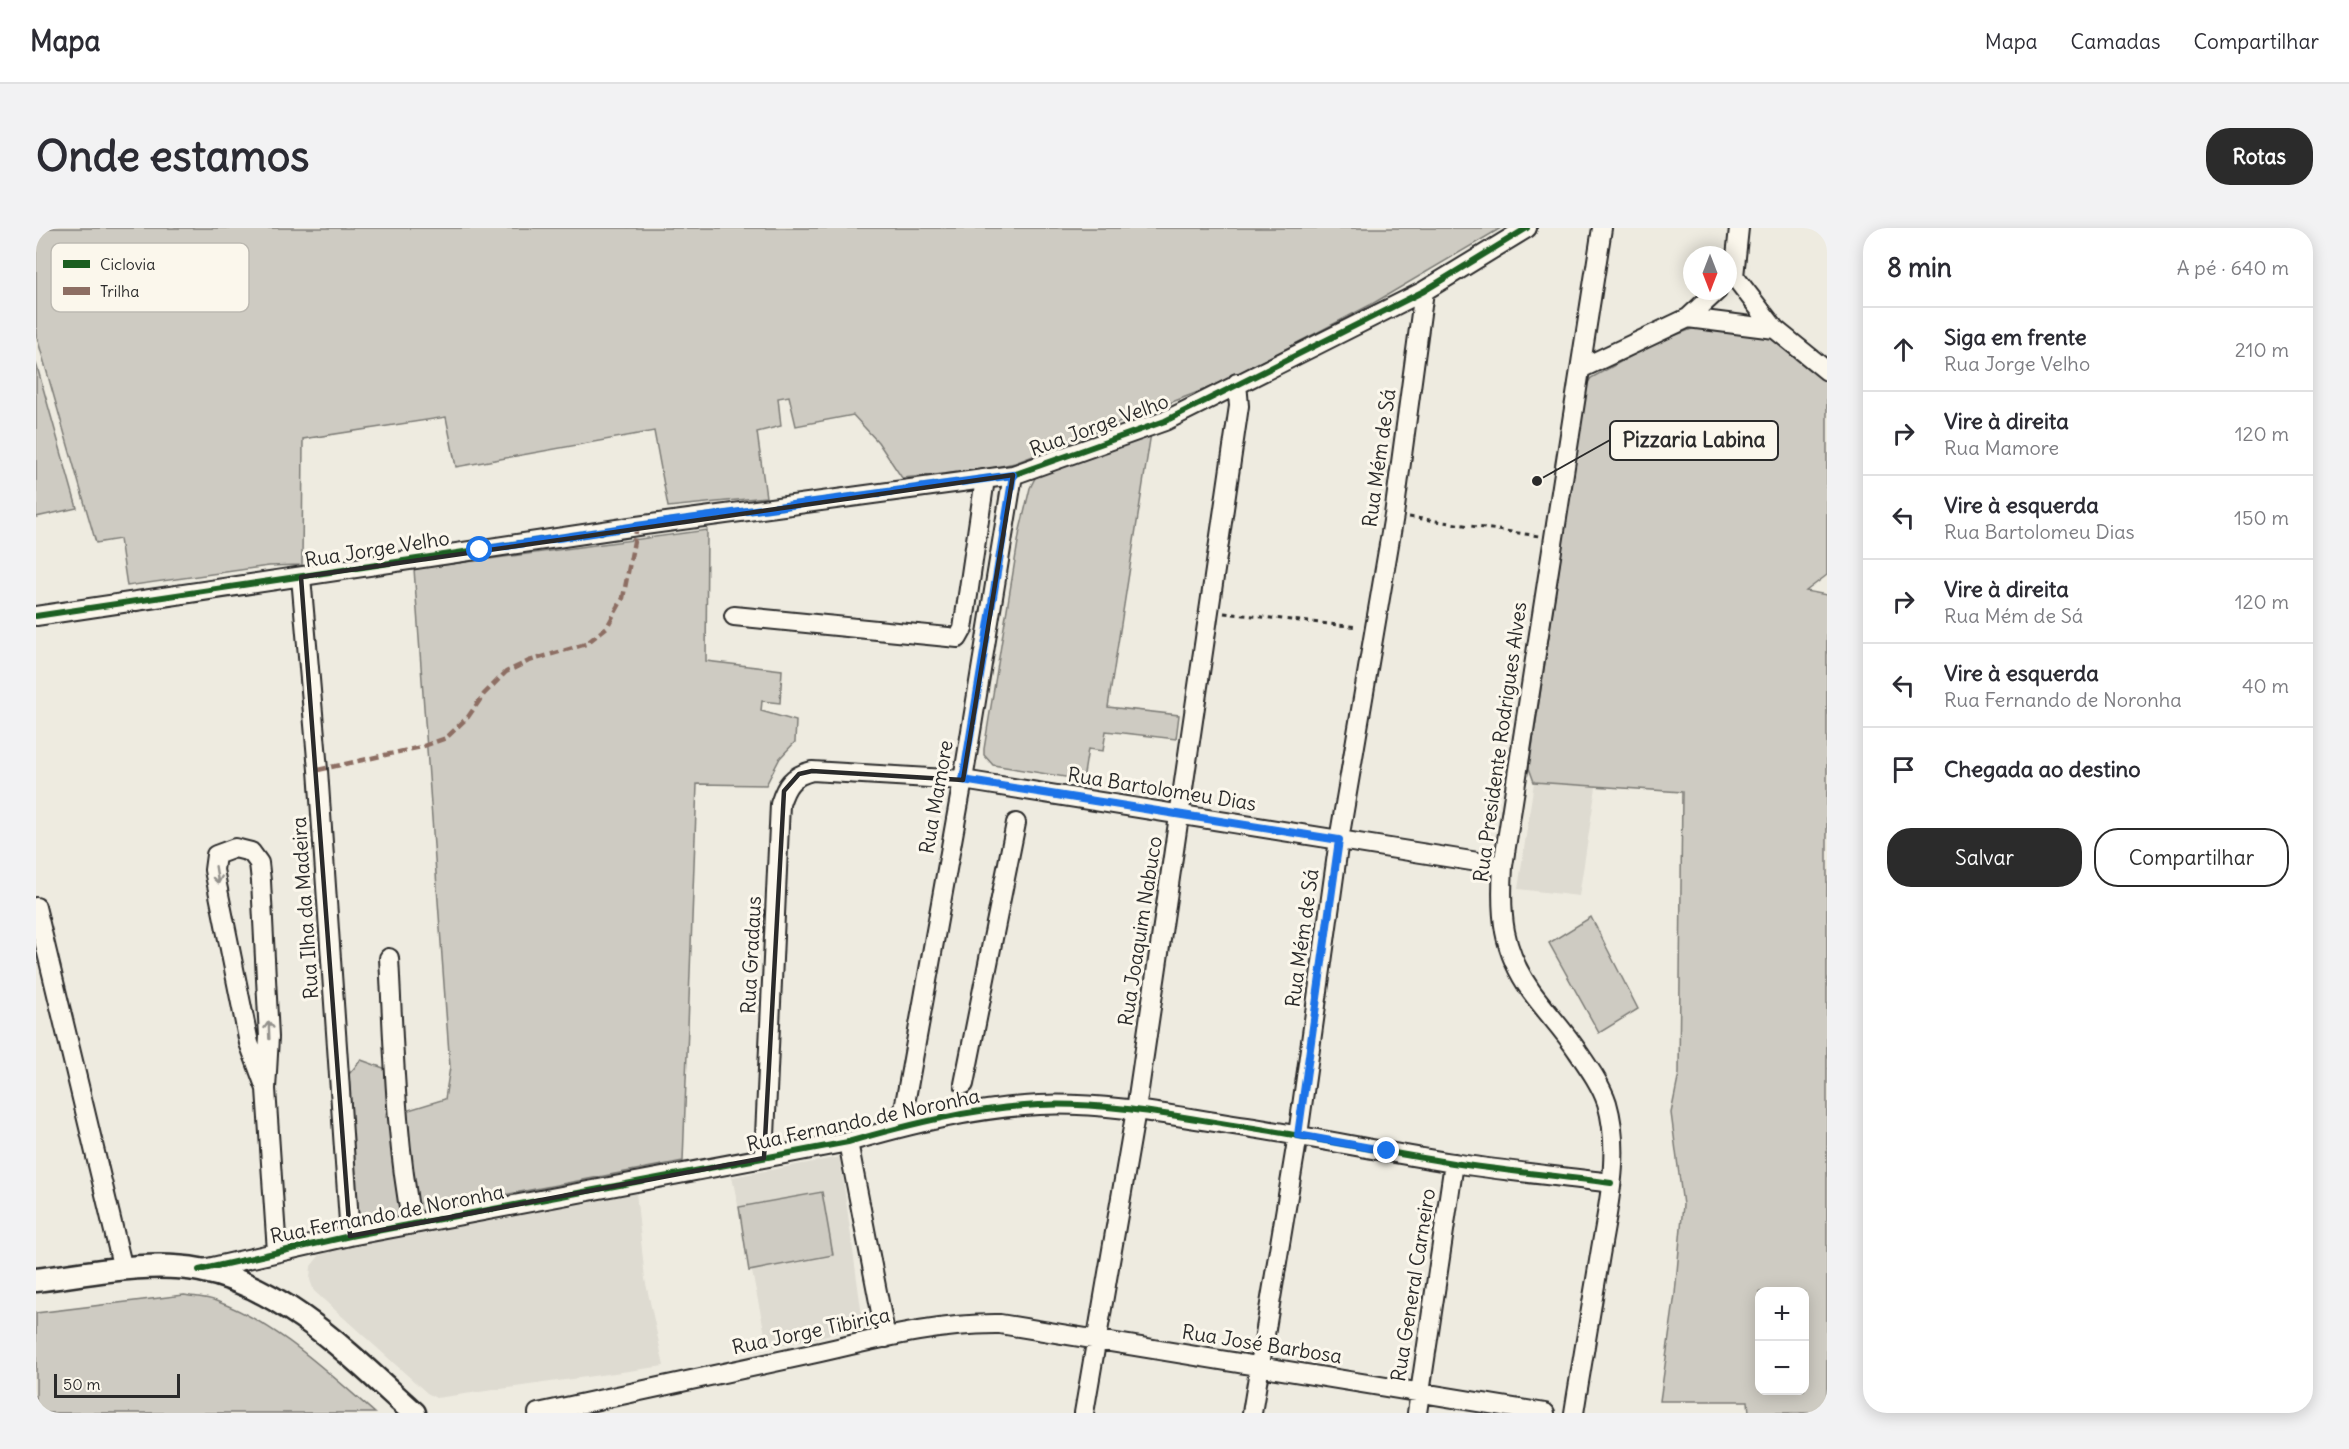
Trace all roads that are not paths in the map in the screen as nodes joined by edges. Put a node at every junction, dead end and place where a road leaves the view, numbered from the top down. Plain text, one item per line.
1 (1527, 228) edge
2 (1602, 228) edge
3 (1739, 228) edge
4 (1736, 246) edge
5 (1737, 285) edge
6 (1424, 291) junction
7 (1707, 300) edge
8 (1688, 318) junction
9 (1775, 328) junction
10 (1580, 369) junction
11 (1827, 371) edge
12 (1238, 383) junction
13 (1013, 475) junction
14 (985, 479) junction
15 (301, 577) junction
16 (36, 616) edge
17 (734, 616) dead end
18 (812, 771) joint
19 (963, 780) junction
20 (1181, 814) junction
21 (1016, 823) dead end
22 (1339, 840) junction
23 (1503, 866) junction
24 (36, 907) edge
25 (389, 958) dead end
26 (964, 1084) dead end
27 (266, 1089) junction
28 (1136, 1110) junction
29 (901, 1126) junction
30 (1298, 1135) junction
31 (848, 1142) junction
32 (764, 1158) junction
33 (1454, 1163) junction
34 (1611, 1183) junction
35 (412, 1224) junction
36 (350, 1236) junction
37 (277, 1252) junction
38 (123, 1269) junction
39 (199, 1270) junction
40 (36, 1280) edge
41 (886, 1338) junction
42 (1096, 1341) junction
43 (1260, 1365) junction
44 (1420, 1393) junction
45 (414, 1413) edge
46 (538, 1413) edge
47 (1084, 1413) edge
48 (1252, 1413) edge
49 (1416, 1413) edge
50 (1545, 1413) edge
51 (1574, 1413) edge

1 - 6 street, Rua Jorge Velho
2 - 10 street, Rua Presidente Rodrigues Alves
3 - 4 street
5 - 9 street
6 - 12 street, Rua Jorge Velho
6 - 22 street, Rua Mém de Sá
7 - 8 street
8 - 9 street
8 - 10 street
9 - 11 street
10 - 23 street, Rua Presidente Rodrigues Alves
12 - 13 street, Rua Jorge Velho
12 - 20 street, Rua Joaquim Nabuco
13 - 14 street, Rua Jorge Velho
13 - 19 street, Rua Mamore
14 - 15 street, Rua Jorge Velho
14 - 17 street
15 - 16 street, Rua Jorge Velho
15 - 36 street, Rua Ilha da Madeira
18 - 19 street, Rua Bartolomeu Dias
18 - 32 street, Rua Gradaus
19 - 20 street, Rua Bartolomeu Dias
19 - 29 street, Rua Mamore
20 - 22 street, Rua Bartolomeu Dias
20 - 28 street, Rua Joaquim Nabuco
21 - 26 street
22 - 23 street, Rua Bartolomeu Dias
22 - 30 street, Rua Mém de Sá
23 - 34 street, Rua Presidente Rodrigues Alves
24 - 38 street
25 - 35 street
27 -> 27 street
27 - 37 street
28 - 29 street, Rua Fernando de Noronha
28 - 30 street, Rua Fernando de Noronha
28 - 42 street, Rua Joaquim Nabuco
29 - 31 street, Rua Fernando de Noronha
30 - 33 street, Rua Fernando de Noronha
30 - 43 street, Rua Mém de Sá
31 - 32 street, Rua Fernando de Noronha
31 - 41 street
32 - 35 street, Rua Fernando de Noronha
33 - 34 street, Rua Fernando de Noronha
33 - 44 street, Rua General Carneiro
34 - 51 street, Rua Presidente Rodrigues Alves
35 - 36 street, Rua Fernando de Noronha
36 - 37 street, Rua Fernando de Noronha
37 - 39 street, Rua Fernando de Noronha
38 - 39 main road
38 - 40 main road
39 - 45 main road
41 - 42 street, Rua Jorge Tibiriça
41 - 46 street, Rua Jorge Tibiriça
42 - 43 street, Rua José Barbosa
42 - 47 street, Rua Joaquim Nabuco
43 - 44 street, Rua José Barbosa
43 - 48 street, Rua Mém de Sá
44 - 49 street, Rua General Carneiro
44 - 50 street, Rua José Barbosa

